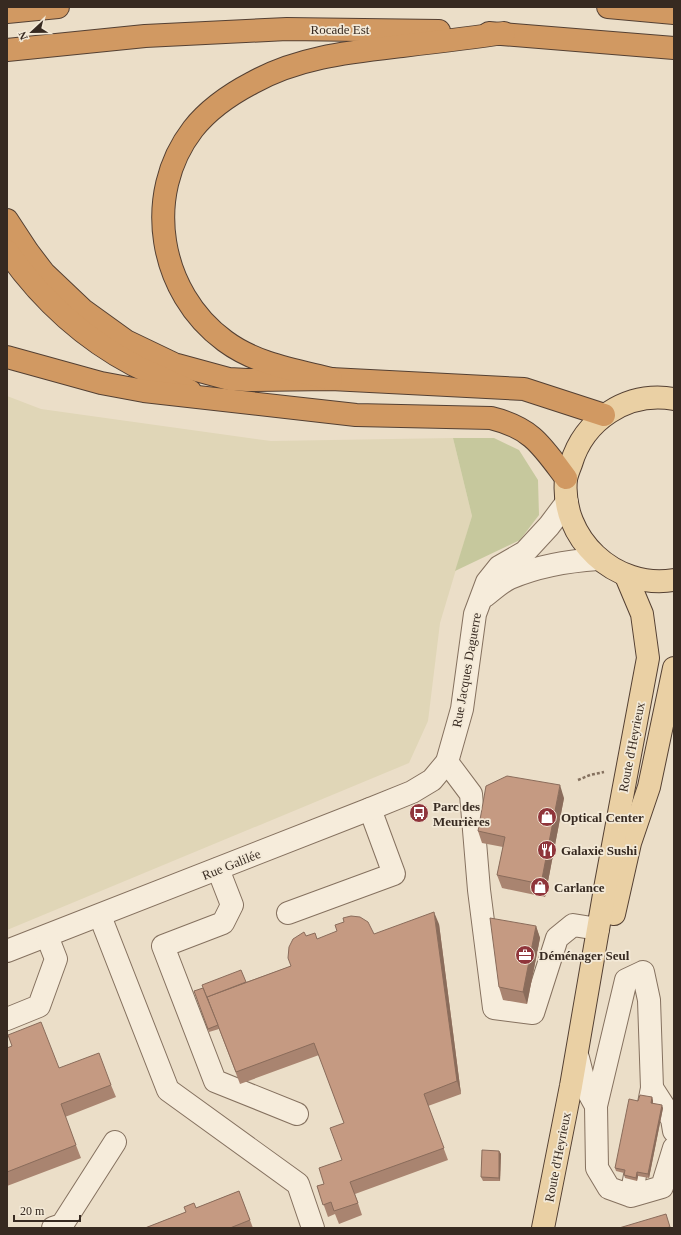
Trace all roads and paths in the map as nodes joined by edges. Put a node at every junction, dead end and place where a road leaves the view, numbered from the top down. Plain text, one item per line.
1 (58, 7) edge
2 (608, 7) edge
3 (7, 12) edge
4 (674, 13) edge
5 (504, 33) junction
6 (674, 48) edge
7 (7, 50) edge
8 (7, 220) edge
9 (7, 251) edge
10 (7, 357) edge
11 (331, 379) junction
12 (204, 397) junction
13 (674, 397) edge
14 (604, 415) junction
15 (566, 478) junction
16 (567, 502) junction
17 (598, 559) junction
18 (626, 576) junction
19 (674, 580) edge
20 (479, 600) junction
21 (674, 668) edge
22 (447, 762) junction
23 (626, 773) junction
24 (578, 780) dead end
25 (370, 809) junction
26 (218, 869) junction
27 (288, 913) dead end
28 (100, 916) junction
29 (598, 929) junction
30 (47, 936) junction
31 (7, 951) edge
32 (7, 1019) edge
33 (578, 1058) junction
34 (571, 1086) junction
35 (652, 1088) junction
36 (596, 1106) junction
37 (297, 1114) dead end
38 (674, 1131) edge
39 (115, 1142) dead end
40 (674, 1148) edge
41 (631, 1196) junction
42 (53, 1228) edge
43 (313, 1228) edge
44 (543, 1228) edge

1 - 3 highway
2 - 4 highway
5 - 6 highway, Rocade Est
5 - 7 highway, Rocade Est
5 - 11 highway
8 - 11 highway
9 - 12 highway
10 - 12 highway
11 - 14 highway
12 - 15 highway
13 - 14 main road
14 - 15 main road
15 - 16 main road
16 - 17 main road
16 - 20 street, Rue Jacques Daguerre
17 - 18 main road
17 - 20 street, Rue Jacques Daguerre
18 - 19 main road
18 - 23 main road, Route d'Heyrieux
20 - 22 street, Rue Jacques Daguerre
21 - 33 main road, Route d'Heyrieux
22 - 25 street, Rue Galilée
22 - 29 street
23 - 24 path
23 - 29 main road, Route d'Heyrieux
25 - 26 street, Rue Galilée
25 - 27 street
26 - 28 street, Rue Galilée
26 - 37 street
28 - 30 street, Rue Galilée
28 - 43 street
29 - 34 main road, Route d'Heyrieux
30 - 31 street, Rue Galilée
30 - 32 street
33 - 34 main road, Route d'Heyrieux
33 - 36 street
34 - 44 main road, Route d'Heyrieux
35 - 36 street
35 - 38 street
35 - 41 street
36 - 41 street
39 - 42 street
40 - 41 street

